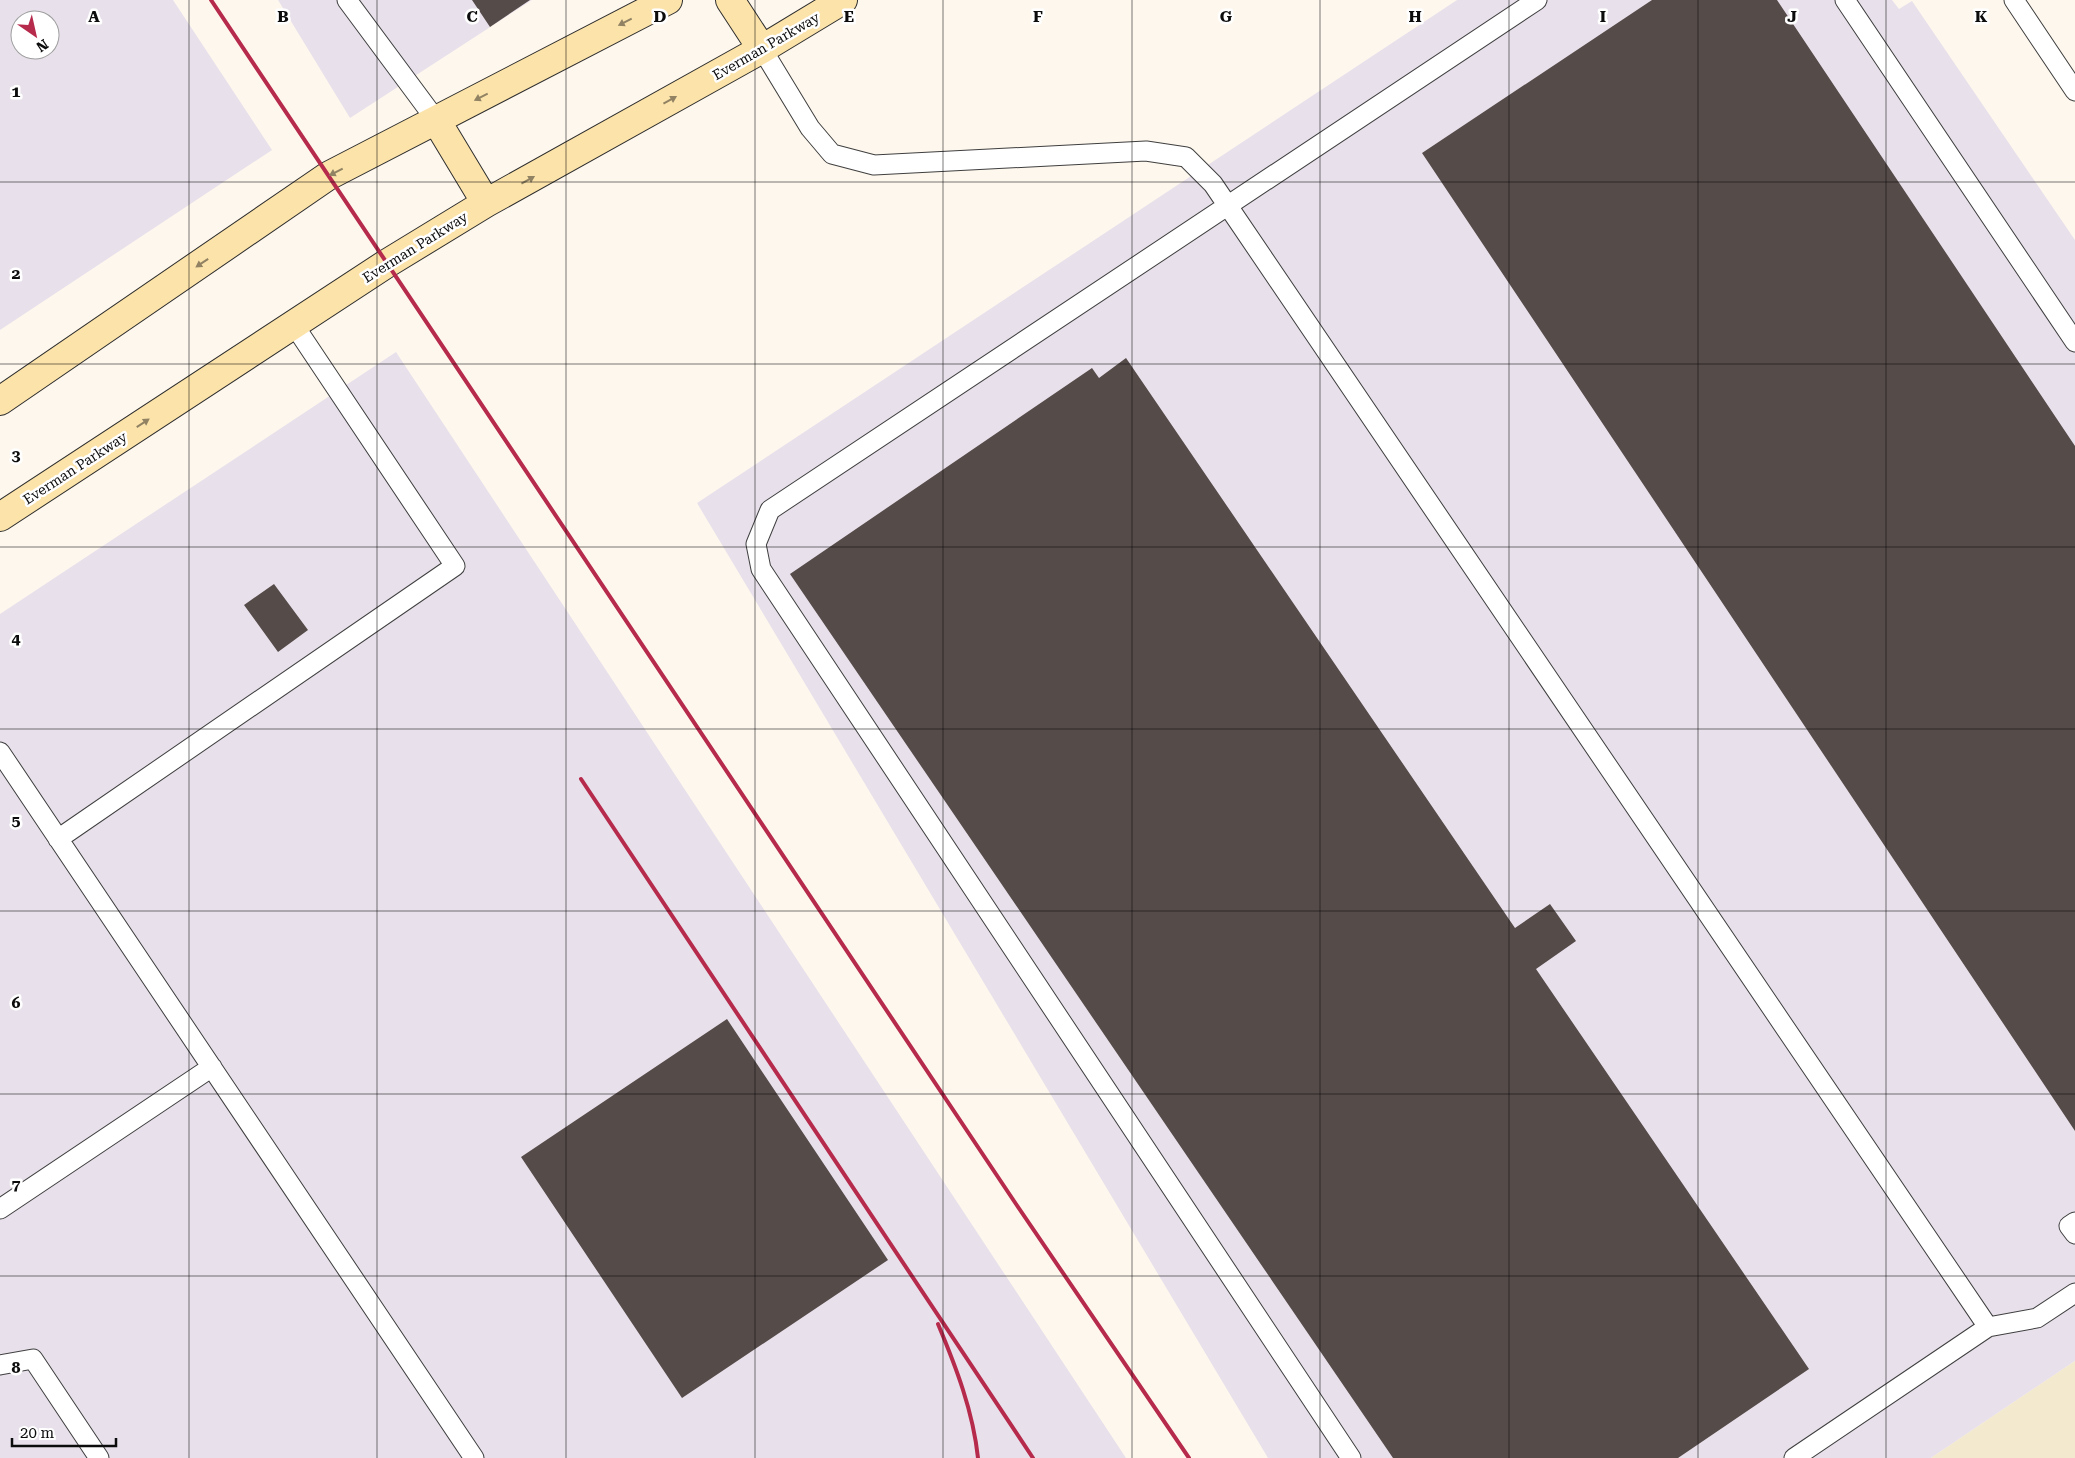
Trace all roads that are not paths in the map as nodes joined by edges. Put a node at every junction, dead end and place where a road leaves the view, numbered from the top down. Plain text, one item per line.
1 (347, 0) edge
2 (668, 0) edge
3 (730, 0) edge
4 (843, 0) edge
5 (1537, 0) edge
6 (1845, 0) edge
7 (2014, 0) edge
8 (762, 49) junction
9 (2073, 84) edge
10 (436, 120) junction
11 (486, 203) junction
12 (1227, 205) junction
13 (294, 325) junction
14 (2075, 342) edge
15 (0, 401) edge
16 (0, 517) edge
17 (0, 752) edge
18 (58, 839) junction
19 (212, 1067) junction
20 (0, 1209) edge
21 (2075, 1222) edge
22 (2075, 1234) edge
23 (2075, 1293) edge
24 (1988, 1327) junction
25 (0, 1364) edge
26 (99, 1458) edge
27 (474, 1458) edge
28 (1351, 1458) edge
29 (1794, 1458) edge

1 - 10 lane
2 -> 10 main road
3 - 8 main road
4 - 8 main road, Everman Parkway
5 - 12 lane
6 - 14 lane
7 - 9 lane
11 -> 8 main road, Everman Parkway
8 - 12 lane
10 - 11 main road
10 -> 15 main road
11 - 13 main road, Everman Parkway
12 - 24 lane
12 - 28 lane
16 -> 13 main road, Everman Parkway
13 - 18 lane
17 - 18 lane
18 - 19 lane
19 - 20 lane
19 - 27 lane
21 - 22 lane
23 - 24 lane
24 - 29 lane
25 - 26 lane

